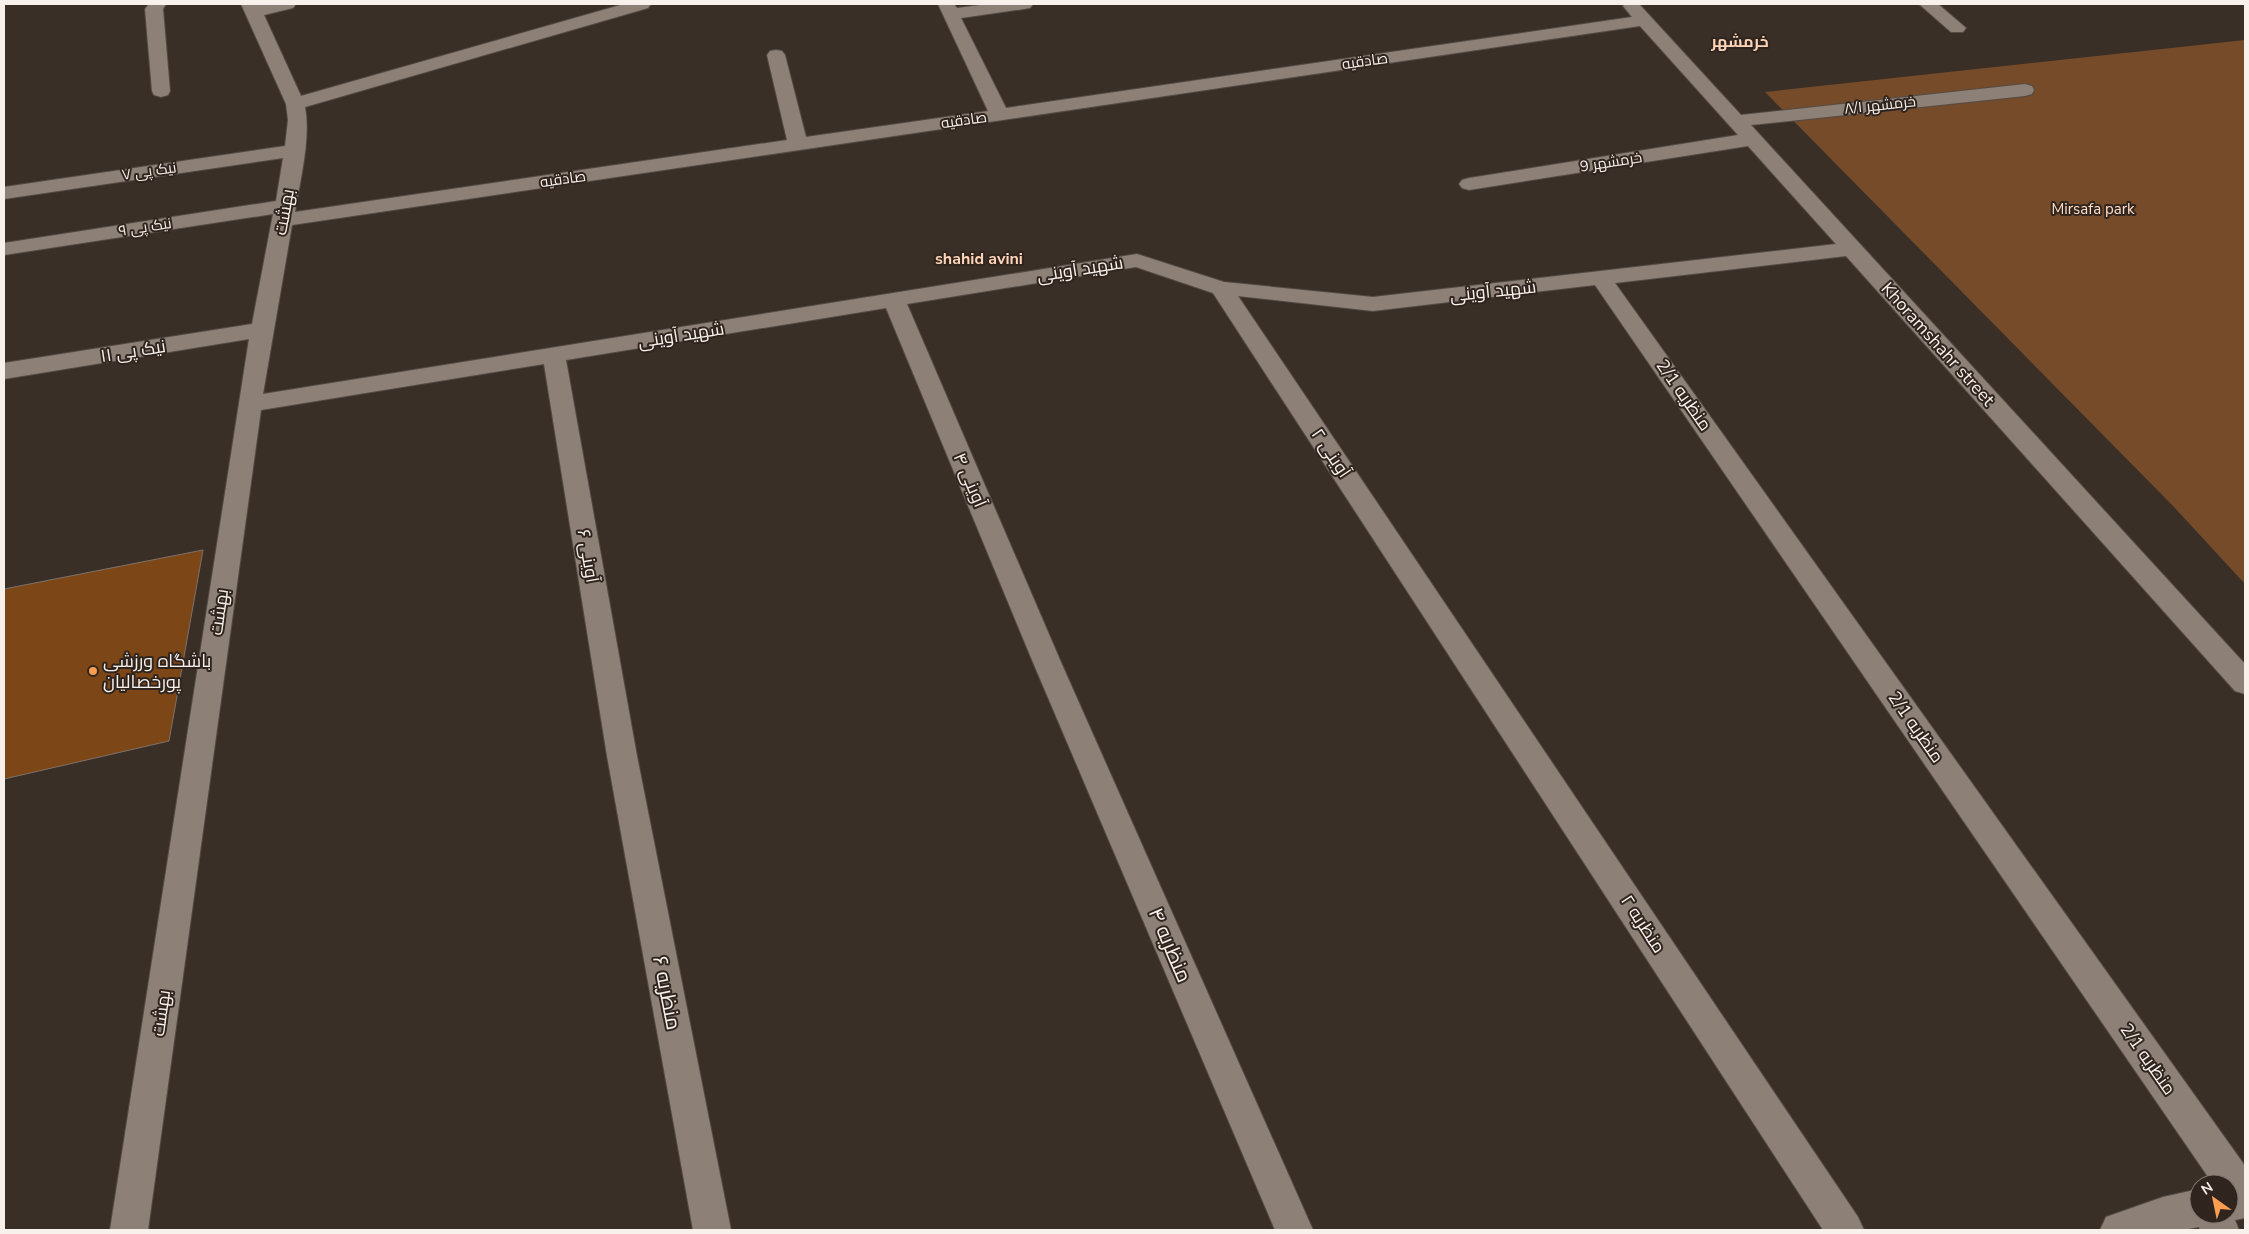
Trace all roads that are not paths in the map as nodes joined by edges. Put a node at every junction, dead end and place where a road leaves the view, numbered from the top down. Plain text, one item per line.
1 (158, 4) edge
2 (287, 4) edge
3 (642, 4) edge
4 (1024, 4) edge
5 (1928, 4) edge
6 (252, 8) edge
7 (948, 9) edge
8 (1638, 12) edge
9 (1957, 28) dead end
10 (776, 54) dead end
11 (2025, 90) dead end
12 (161, 91) dead end
13 (295, 104) junction
14 (1000, 115) junction
15 (1736, 121) junction
16 (1753, 139) junction
17 (798, 144) junction
18 (295, 150) junction
19 (1469, 184) dead end
20 (4, 193) edge
21 (285, 213) junction
22 (4, 249) edge
23 (1852, 249) junction
24 (1601, 278) junction
25 (1221, 288) junction
26 (894, 300) junction
27 (261, 330) junction
28 (554, 356) junction
29 (4, 372) edge
30 (250, 404) junction
31 (1441, 618) joint
32 (1046, 660) joint
33 (2245, 683) edge
34 (622, 756) joint
35 (2225, 1174) edge
36 (2189, 1200) edge
37 (2189, 1210) edge
38 (2163, 1216) junction
39 (129, 1230) edge
40 (712, 1230) edge
41 (1294, 1230) edge
42 (1845, 1230) edge
43 (2119, 1230) edge

1 - 12 street
2 - 6 street
3 - 13 street
4 - 7 street
5 - 9 street
6 - 13 street, بهشت
7 - 14 street
8 - 14 street, صادقیه
8 - 15 street, Khoramshahr street
10 - 17 street
11 - 15 street, خرمشهر ۸/۱
13 - 18 street, بهشت
14 - 17 street, صادقیه
15 - 16 street, Khoramshahr street
16 - 19 street, خرمشهر 9
16 - 23 street, Khoramshahr street
17 - 21 street, صادقیه
18 - 20 street, نیک پی ۷
18 - 21 street, بهشت
21 - 22 street, نیک پی ۹
21 - 27 street, بهشت
23 - 24 street, شهید آوینی
23 - 33 street, Khoramshahr street
24 - 25 street, شهید آوینی
24 - 35 street, منظریه 2/1
25 - 26 street, شهید آوینی
25 - 31 street, آوینی ۲
26 - 28 street, شهید آوینی
26 - 32 street, آوینی ۴
27 - 29 street, نیک پی ۱۱
27 - 30 street, بهشت
28 - 30 street, شهید آوینی
28 - 34 street, آوینی ۶
30 - 39 street, بهشت
31 - 42 street, منظریه ۲
32 - 41 street, منظریه ۴
34 - 40 street, منظریه ۶
36 - 38 street
37 - 38 street
38 - 43 street

